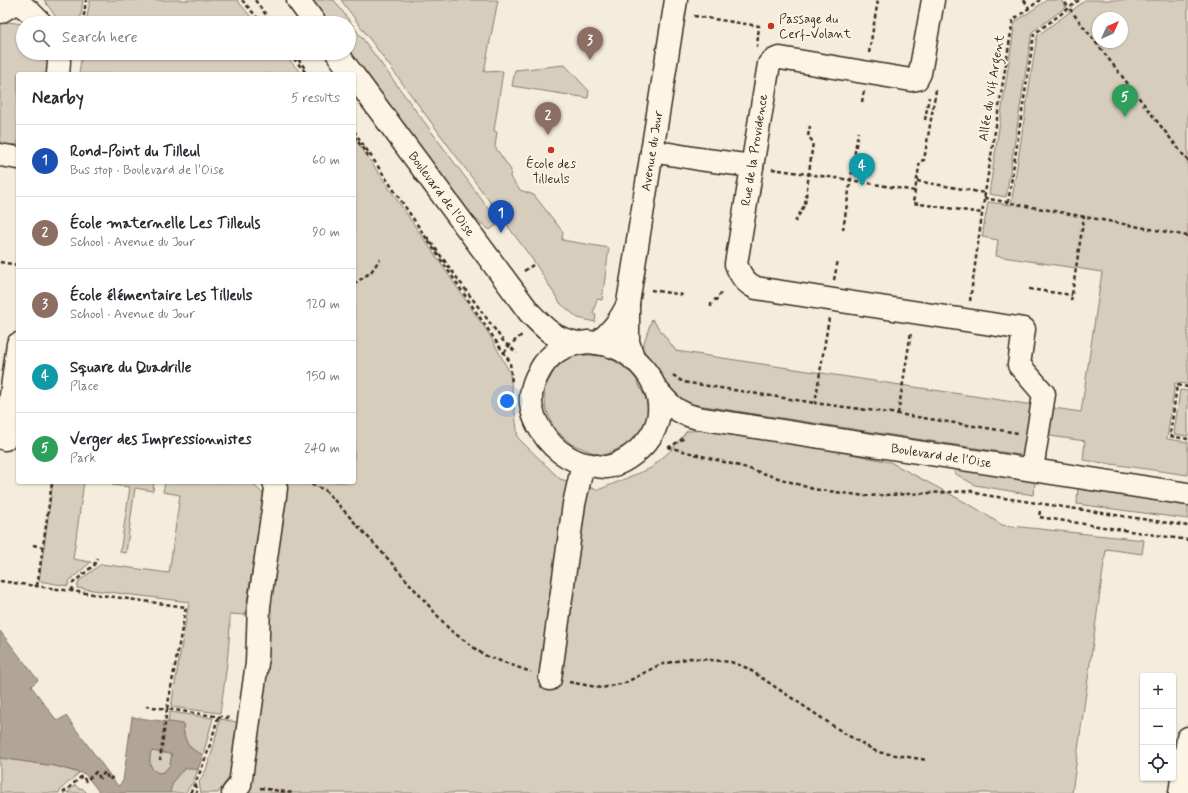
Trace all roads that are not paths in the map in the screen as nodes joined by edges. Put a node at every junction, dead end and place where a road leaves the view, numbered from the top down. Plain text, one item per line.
1 (298, 0) edge
2 (933, 0) edge
3 (13, 5) edge
4 (675, 6) edge
5 (34, 16) edge
6 (310, 16) edge
7 (59, 60) edge
8 (342, 60) edge
9 (58, 72) edge
10 (351, 72) edge
11 (356, 79) edge
12 (652, 152) junction
13 (0, 155) edge
14 (16, 158) edge
15 (752, 166) junction
16 (628, 303) junction
17 (531, 323) junction
18 (587, 343) junction
19 (634, 360) junction
20 (16, 363) edge
21 (539, 372) junction
22 (662, 379) junction
23 (687, 424) junction
24 (8, 439) edge
25 (661, 445) junction
26 (583, 464) junction
27 (1032, 470) junction
28 (275, 484) edge
29 (1188, 494) edge
30 (550, 679) road end
31 (1188, 738) edge
32 (237, 790) edge
33 (1180, 793) edge

1 - 6 main road
2 - 15 main road, Rue de la Providence
3 - 5 main road
4 - 12 main road, Avenue du Jour
7 - 9 main road
8 - 10 main road, Boulevard de l'Oise
11 - 17 main road, Boulevard de l'Oise
12 - 15 main road
12 - 16 main road, Avenue du Jour
13 - 14 main road
15 - 27 main road, Rue de la Providence
16 - 18 main road, Avenue du Jour
16 - 19 main road, Avenue du Jour
17 - 18 main road, Boulevard de l'Oise
17 - 21 main road, Boulevard de l'Oise
18 - 19 main road
18 - 21 main road
19 - 22 main road
20 - 24 main road
21 - 26 main road
22 - 23 main road, Boulevard de l'Oise
22 - 25 main road
23 - 25 main road
23 - 27 main road, Boulevard de l'Oise
25 - 26 main road
26 - 30 main road
27 - 29 main road, Boulevard de l'Oise
28 - 32 main road
31 - 33 main road

